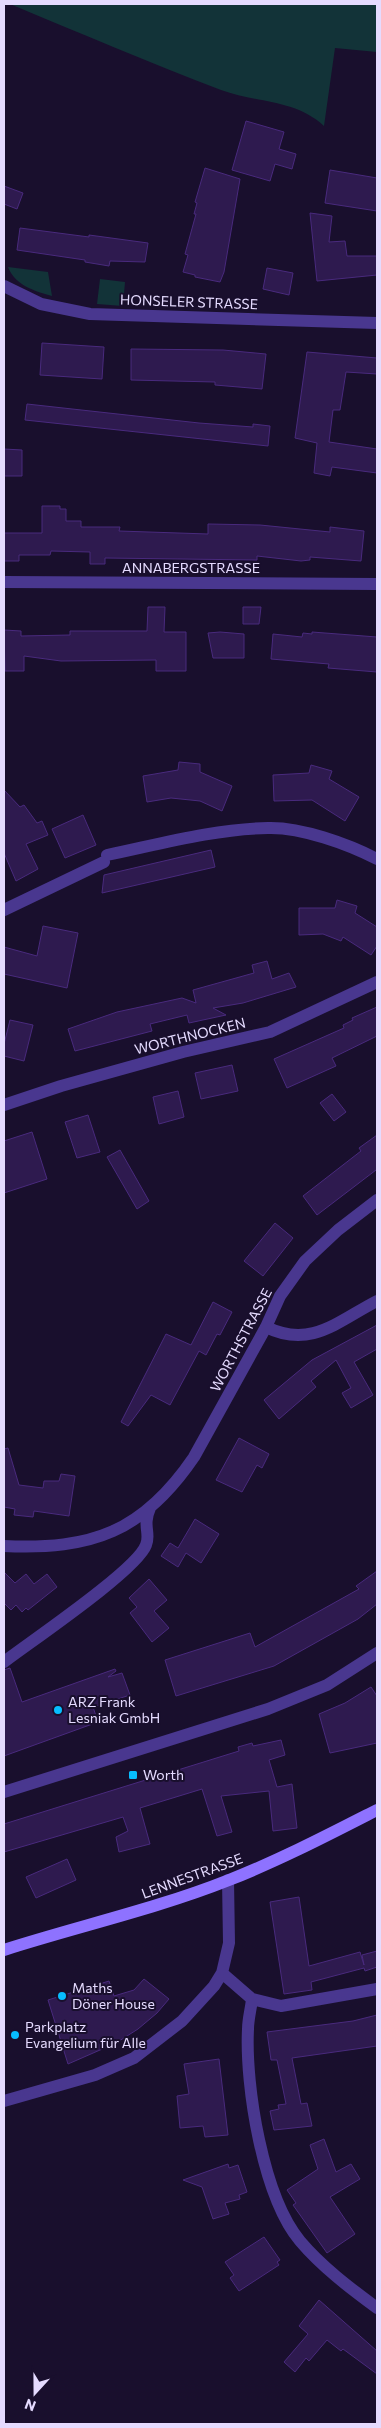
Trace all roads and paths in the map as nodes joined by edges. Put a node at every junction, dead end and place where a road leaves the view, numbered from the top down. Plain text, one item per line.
1 (4, 286) edge
2 (377, 323) edge
3 (4, 582) edge
4 (377, 584) edge
5 (377, 859) edge
6 (4, 910) edge
7 (377, 982) edge
8 (4, 1105) edge
9 (377, 1200) edge
10 (377, 1301) edge
11 (266, 1327) junction
12 (150, 1508) junction
13 (4, 1546) edge
14 (377, 1653) edge
15 (4, 1662) edge
16 (4, 1792) edge
17 (377, 1810) edge
18 (228, 1880) junction
19 (5, 1949) edge
20 (222, 1972) junction
21 (377, 1988) edge
22 (252, 1999) junction
23 (4, 2101) edge
24 (377, 2308) edge

1 - 2 street, HONSELER STRASSE
3 - 4 street, ANNABERGSTRASSE
5 - 6 street
7 - 8 street, WORTHNOCKEN
9 - 11 street, WORTHSTRASSE
10 - 11 street
11 - 12 street, WORTHSTRASSE
12 - 13 street, WORTHSTRASSE
12 - 15 street
14 - 16 street
17 - 18 main road, LENNESTRASSE
18 - 19 main road, LENNESTRASSE
18 - 20 street
20 - 22 street
20 - 23 street
21 - 22 street
22 - 24 street

